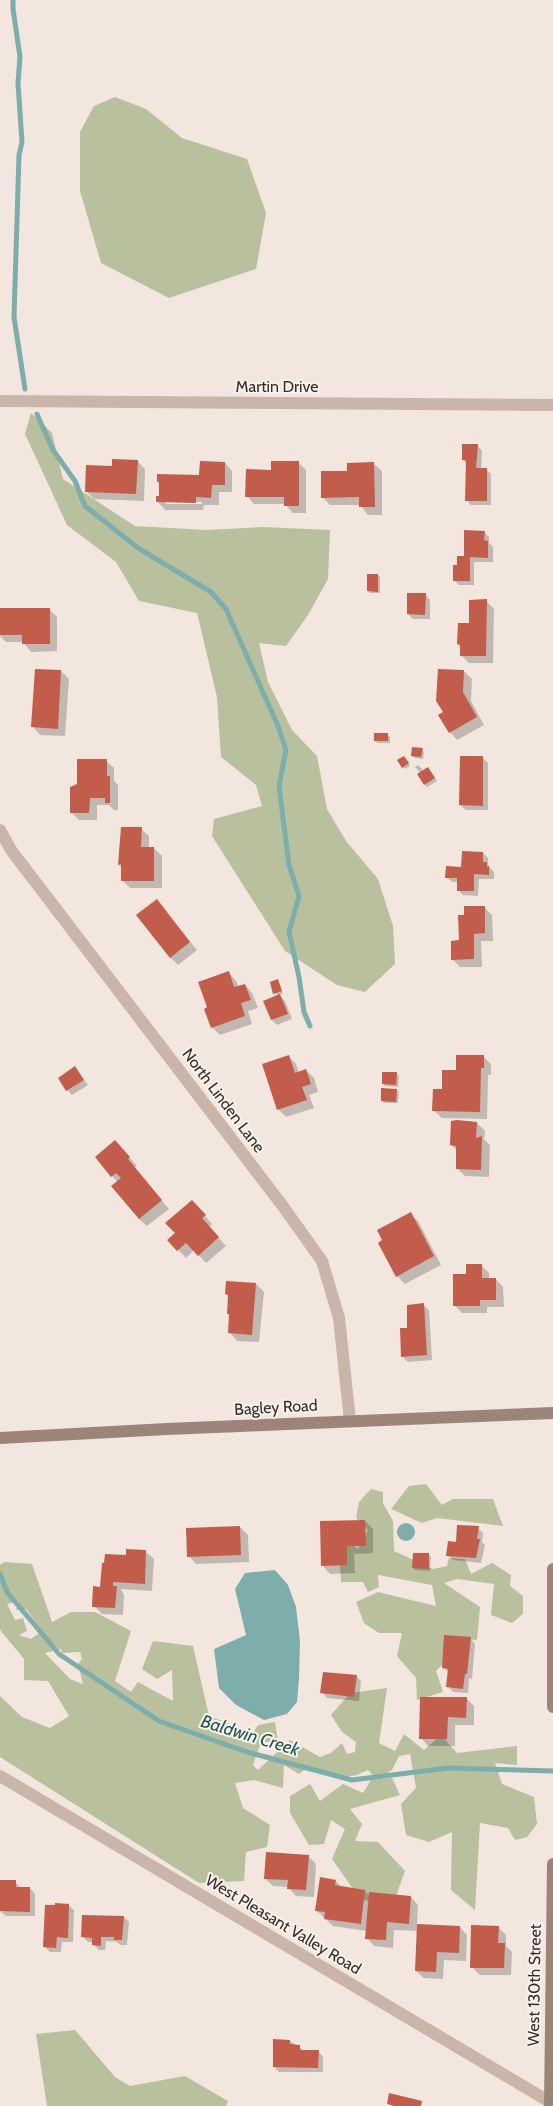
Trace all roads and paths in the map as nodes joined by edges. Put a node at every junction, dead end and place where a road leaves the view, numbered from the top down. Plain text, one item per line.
1 (0, 401) edge
2 (553, 405) edge
3 (0, 830) edge
4 (553, 1414) edge
5 (350, 1420) junction
6 (0, 1438) edge
7 (553, 1569) edge
8 (553, 1707) edge
9 (0, 1776) edge
10 (553, 1864) edge
11 (551, 2104) edge

1 - 2 street, Martin Drive
3 - 5 street, North Linden Lane
4 - 5 main road, Bagley Road
5 - 6 main road, Bagley Road
7 - 8 main road
9 - 11 street, West Pleasant Valley Road
10 - 11 main road, West 130th Street

